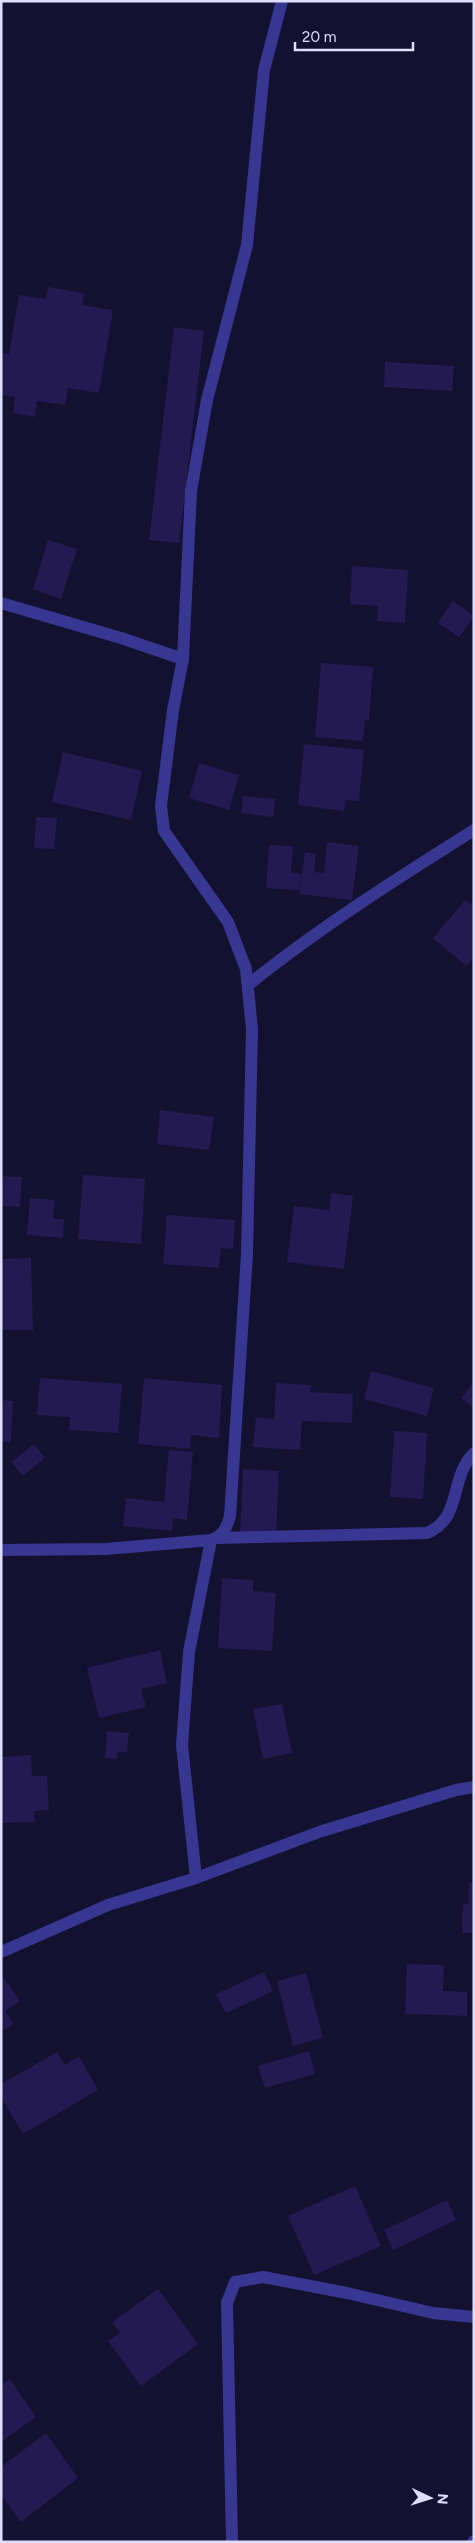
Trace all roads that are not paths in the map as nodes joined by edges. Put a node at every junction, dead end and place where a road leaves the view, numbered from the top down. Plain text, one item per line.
1 (282, 1) edge
2 (1, 603) edge
3 (183, 659) junction
4 (474, 830) edge
5 (248, 985) junction
6 (474, 1453) edge
7 (215, 1539) junction
8 (1, 1550) edge
9 (474, 1787) edge
10 (196, 1878) junction
11 (1, 1952) edge
12 (474, 2317) edge
13 (232, 2542) edge

1 - 3 street
2 - 3 street
3 - 5 street
4 - 5 street
5 - 7 street
6 - 7 street
7 - 8 street
7 - 10 street
9 - 10 street
10 - 11 street
12 - 13 street

